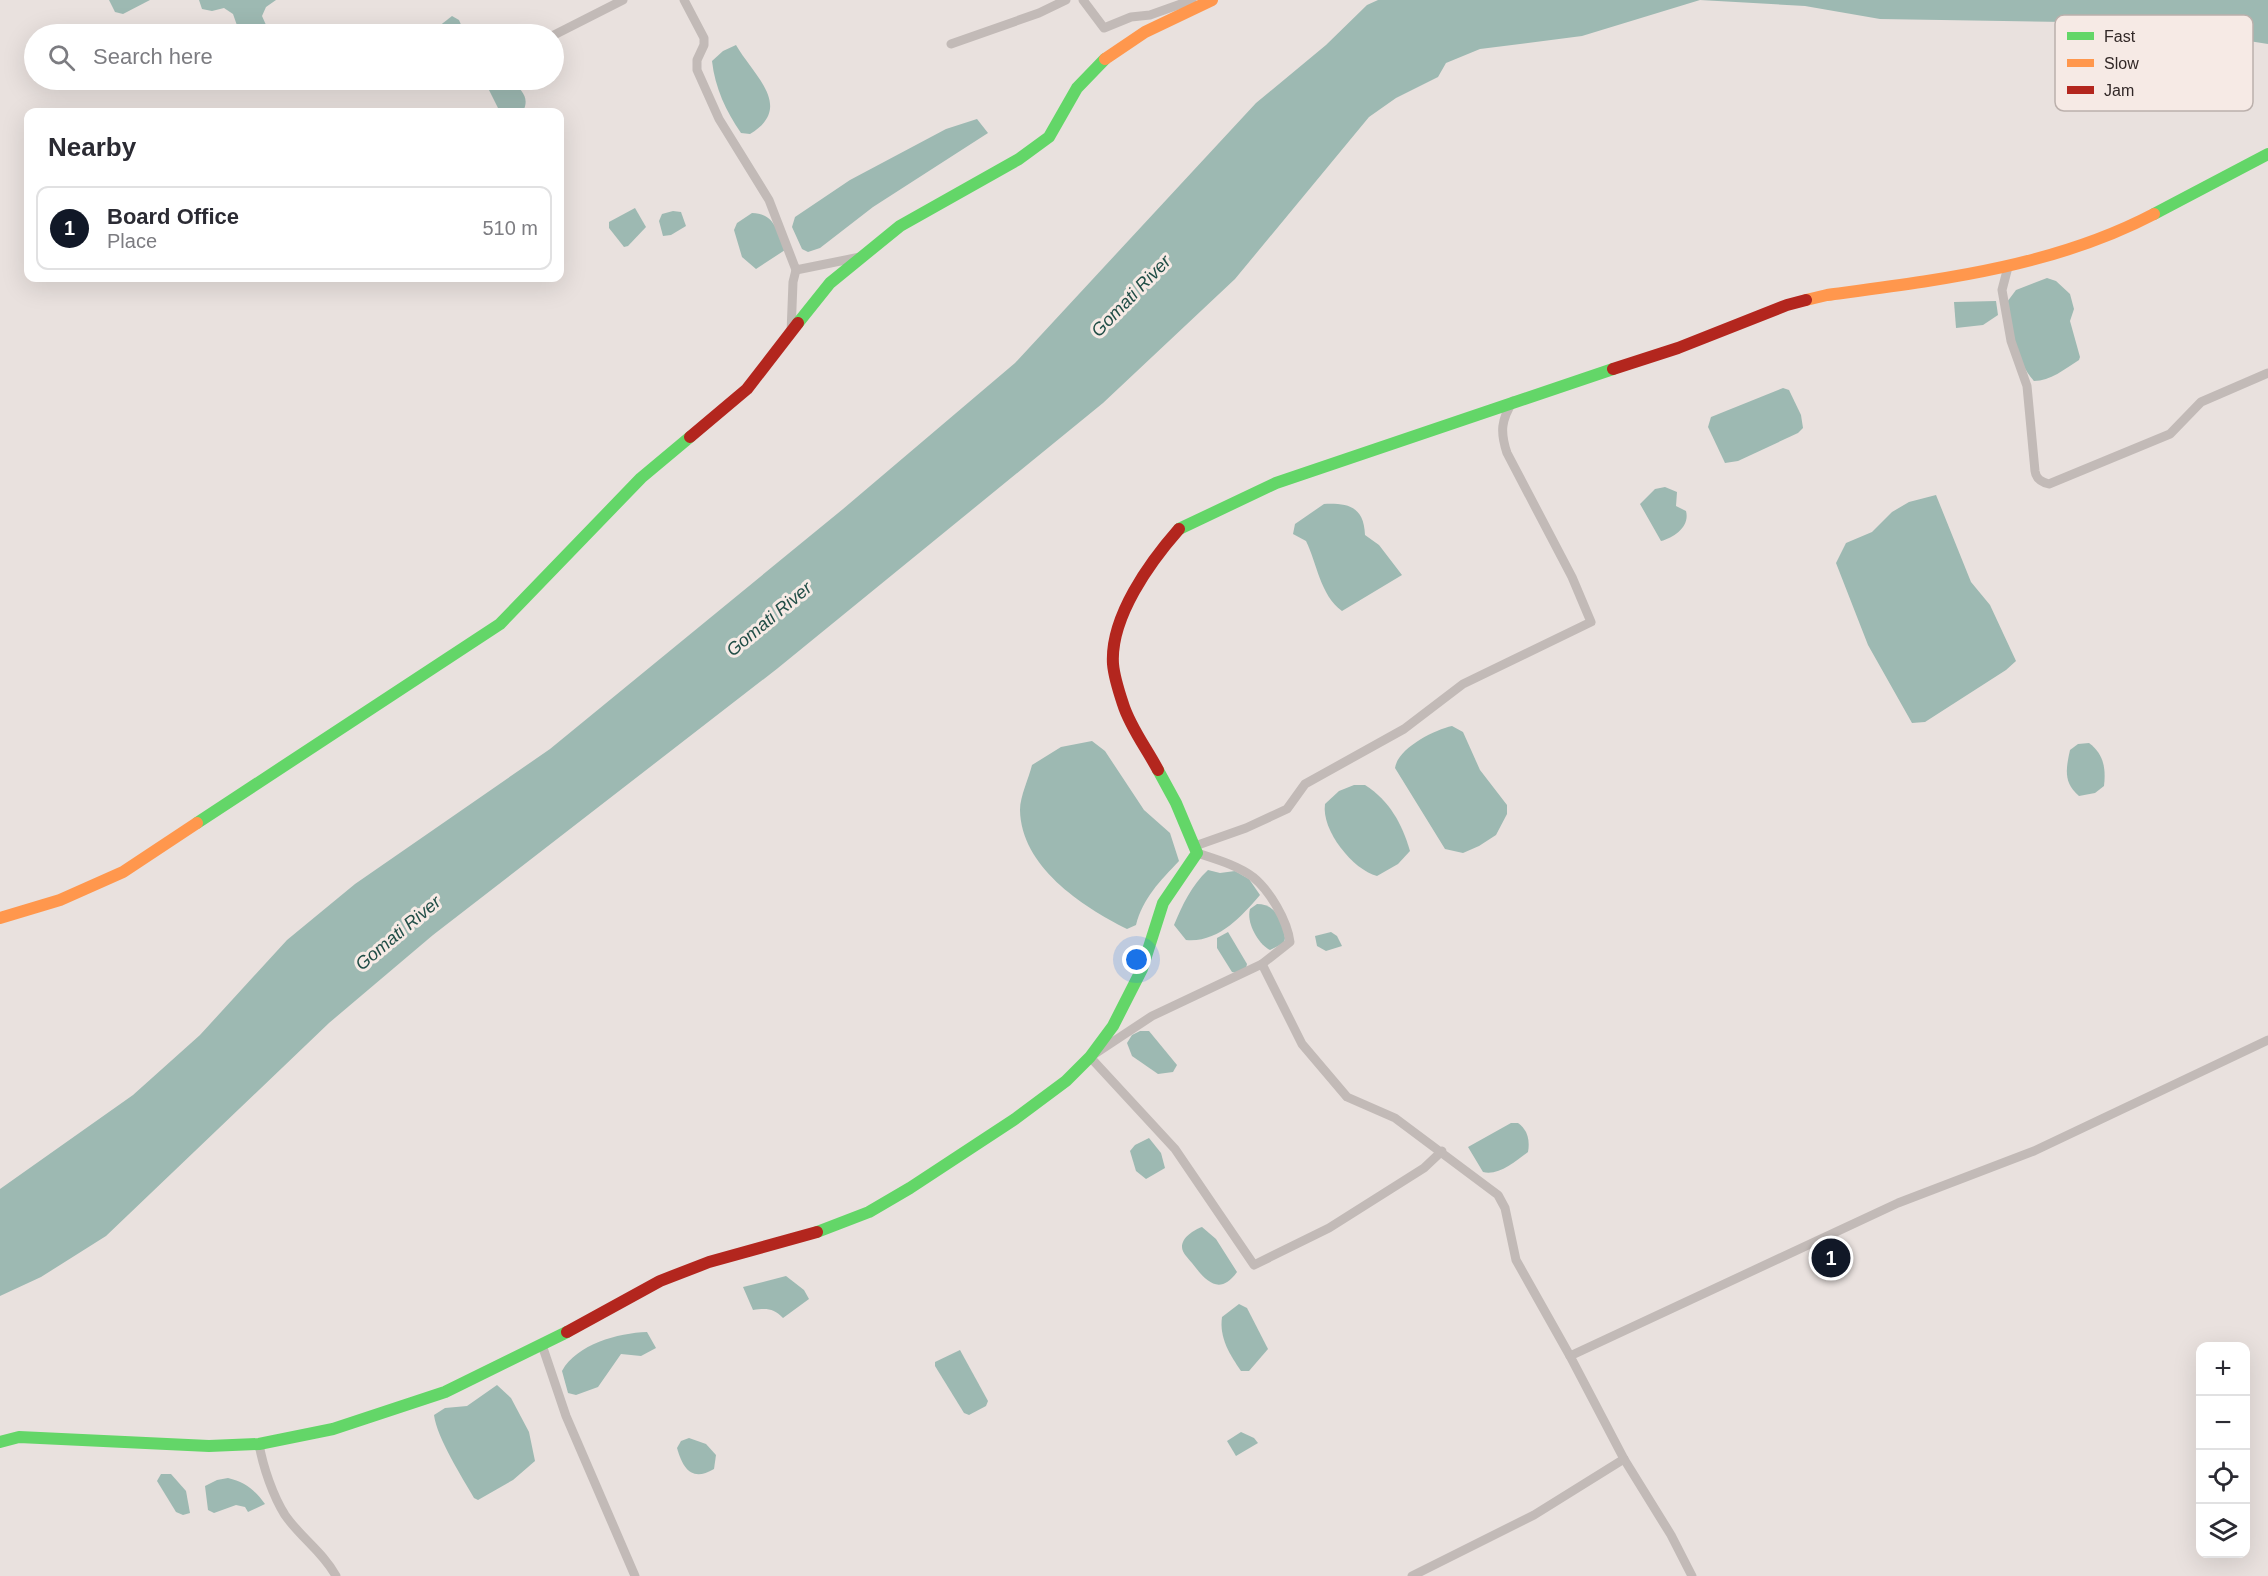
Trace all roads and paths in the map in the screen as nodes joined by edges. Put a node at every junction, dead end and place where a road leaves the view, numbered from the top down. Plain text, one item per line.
1 (623, 0) edge
2 (684, 0) edge
3 (1066, 0) edge
4 (1083, 0) edge
5 (1192, 0) edge
6 (1212, 0) edge
7 (564, 30) edge
8 (951, 44) dead end
9 (2268, 154) edge
10 (862, 257) junction
11 (2008, 267) junction
12 (796, 270) junction
13 (790, 334) junction
14 (2268, 373) edge
15 (1513, 401) junction
16 (1196, 849) junction
17 (0, 918) edge
18 (1262, 964) junction
19 (2268, 1040) edge
20 (1090, 1057) junction
21 (1442, 1150) junction
22 (542, 1345) junction
23 (1570, 1356) junction
24 (0, 1442) edge
25 (259, 1444) junction
26 (1624, 1459) junction
27 (336, 1576) edge
28 (635, 1576) edge
29 (1412, 1576) edge
30 (1692, 1576) edge

1 - 7 street
2 - 12 street
3 - 8 street
4 - 5 street
6 - 10 main road
9 - 11 main road
10 - 12 street
10 - 13 main road
11 - 14 street
11 - 15 main road
12 - 13 street
13 - 17 main road
15 - 16 street
15 - 16 main road
16 - 18 street
16 - 20 main road
18 - 20 street
18 - 21 street
19 - 23 street
20 - 21 street
20 - 22 main road
21 - 23 street
22 - 25 main road
22 - 28 street
23 - 26 street
24 - 25 main road
25 - 27 street
26 - 29 street
26 - 30 street

